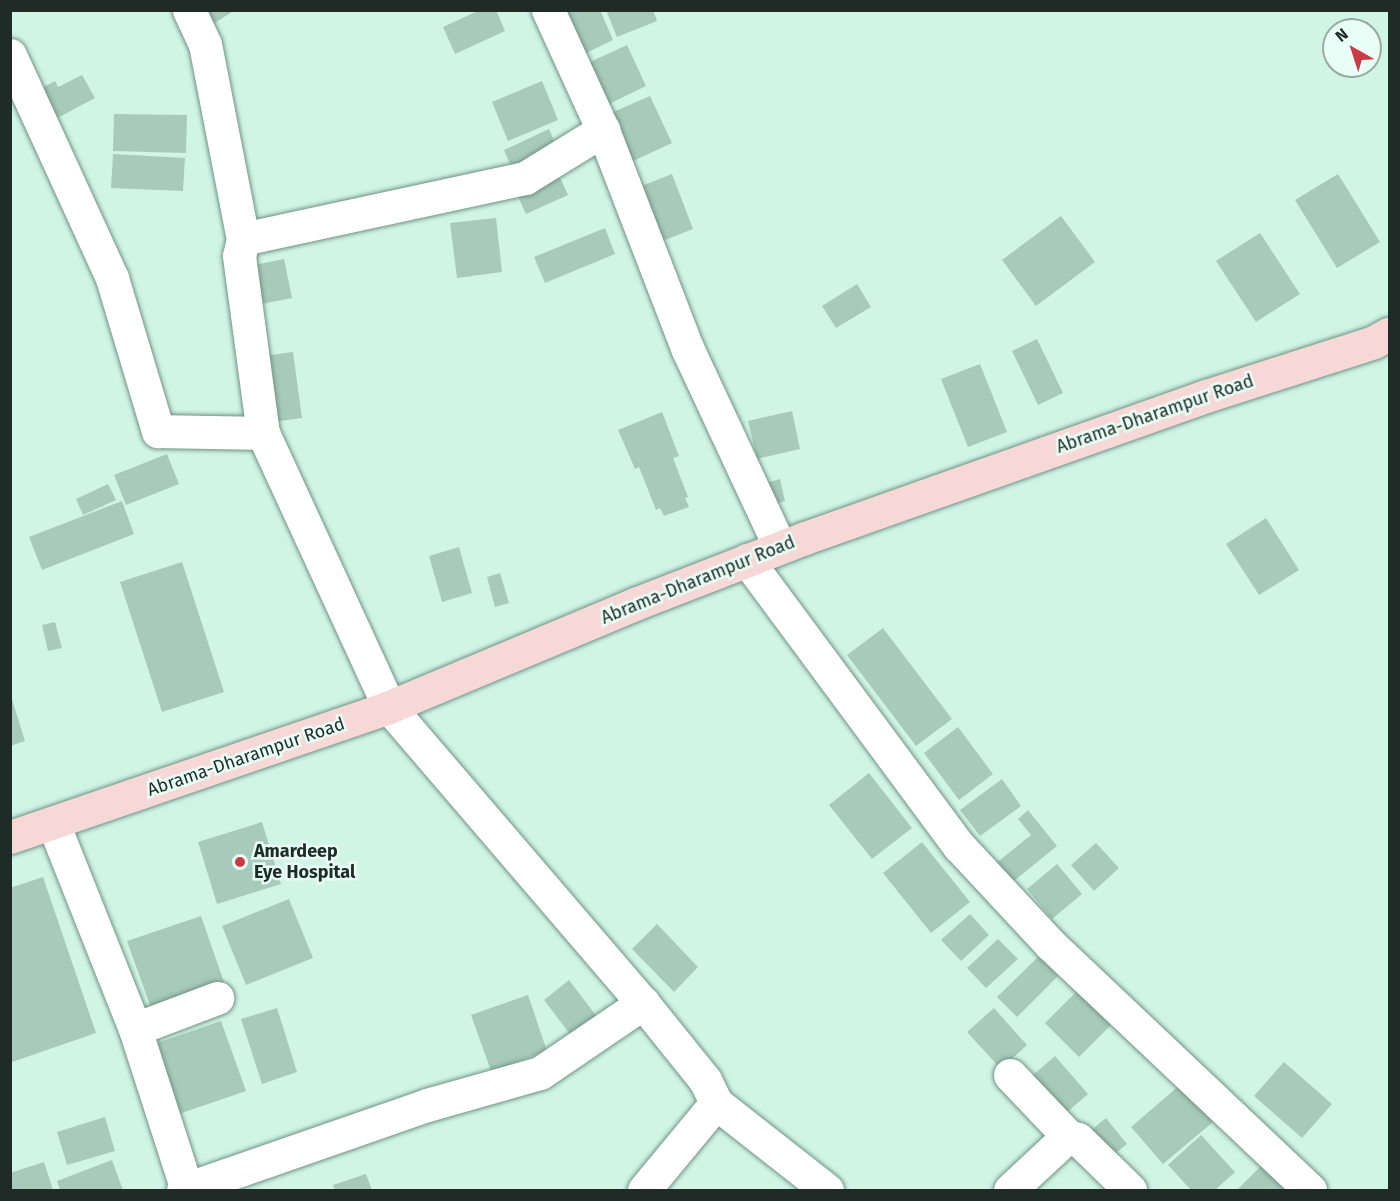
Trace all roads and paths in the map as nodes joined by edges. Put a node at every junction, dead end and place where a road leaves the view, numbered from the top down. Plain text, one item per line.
1 (189, 10) edge
2 (549, 10) edge
3 (10, 55) edge
4 (603, 130) junction
5 (243, 239) junction
6 (1389, 333) edge
7 (263, 433) junction
8 (780, 547) junction
9 (747, 560) junction
10 (389, 707) junction
11 (53, 823) junction
12 (10, 837) edge
13 (217, 998) dead end
14 (643, 1003) junction
15 (135, 1029) junction
16 (1010, 1075) dead end
17 (716, 1103) junction
18 (1068, 1136) junction
19 (186, 1190) edge
20 (644, 1191) edge
21 (827, 1191) edge
22 (1010, 1191) edge
23 (1130, 1191) edge
24 (1310, 1191) edge

1 - 5 street
2 - 4 street
3 - 7 street
4 - 5 street
4 - 8 street
5 - 7 street
6 - 8 main road, Abrama-Dharampur Road
7 - 10 street
8 - 9 main road, Abrama-Dharampur Road
9 - 10 main road, Abrama-Dharampur Road
9 - 24 street
10 - 11 main road, Abrama-Dharampur Road
10 - 14 street
11 - 12 main road, Abrama-Dharampur Road
11 - 15 street
13 - 15 street
14 - 17 street
14 - 19 street
15 - 19 street
16 - 18 street
17 - 20 street
17 - 21 street
18 - 22 street
18 - 23 street

